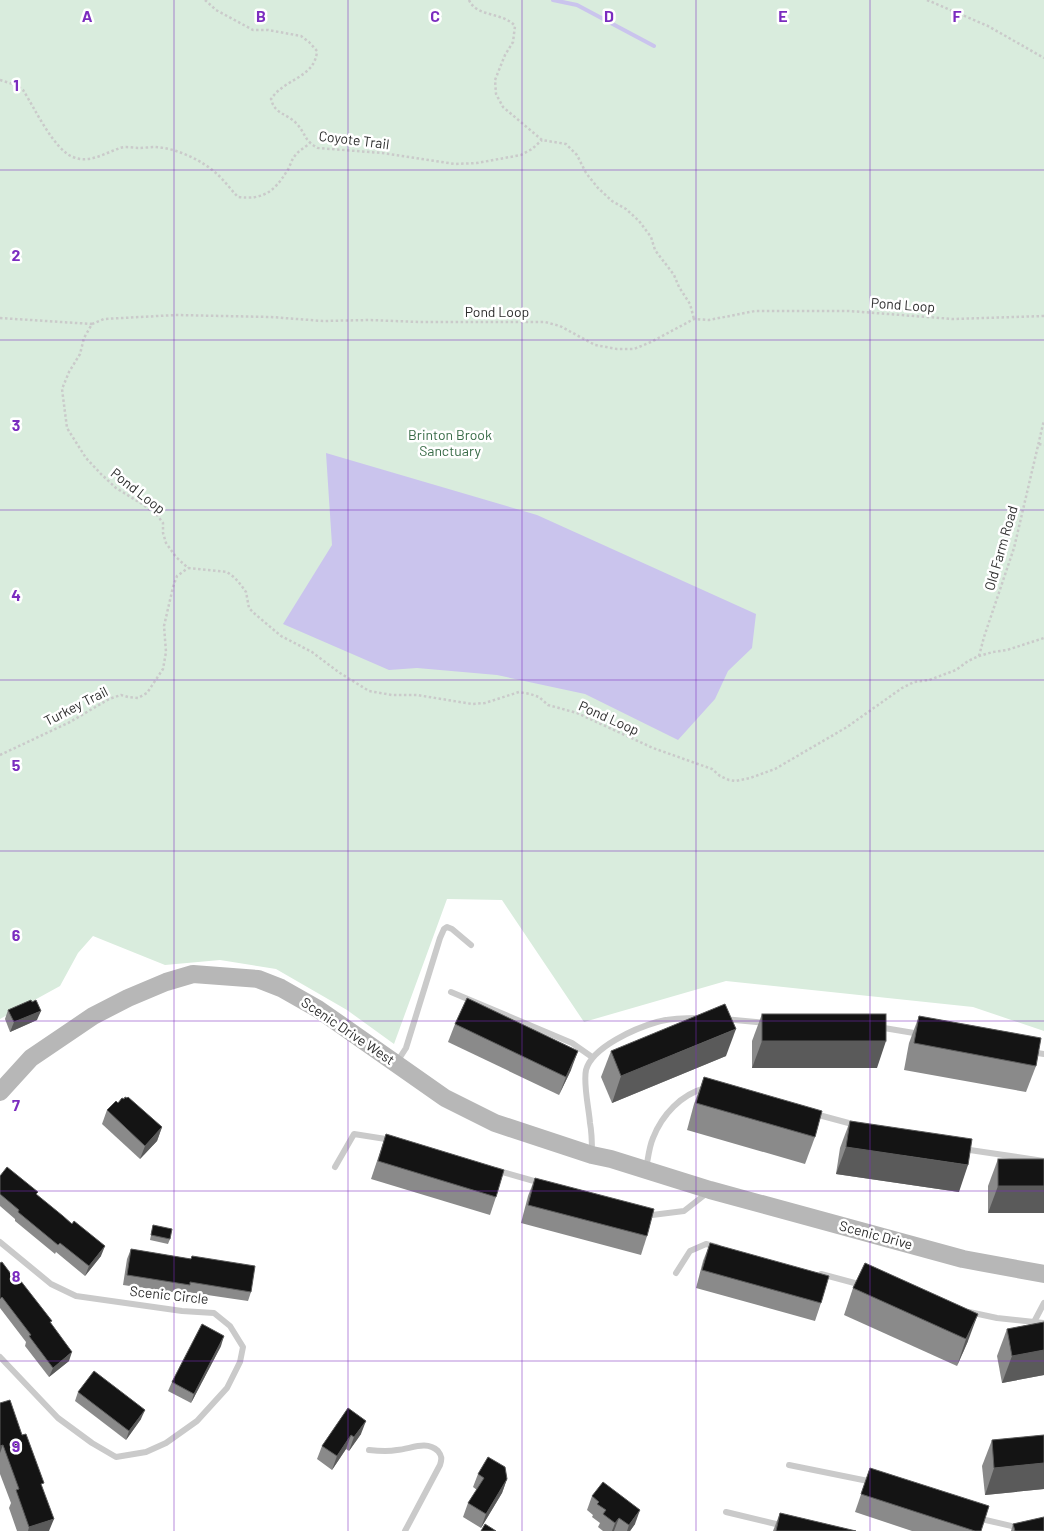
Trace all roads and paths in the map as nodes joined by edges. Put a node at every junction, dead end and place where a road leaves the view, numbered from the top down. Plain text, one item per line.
1 (204, 0) edge
2 (469, 0) edge
3 (928, 0) edge
4 (1044, 58) edge
5 (0, 80) edge
6 (542, 140) junction
7 (310, 144) junction
8 (1044, 316) edge
9 (0, 318) edge
10 (694, 319) junction
11 (92, 324) junction
12 (1044, 420) edge
13 (1039, 444) junction
14 (1044, 445) edge
15 (188, 568) junction
16 (1044, 638) edge
17 (979, 656) junction
18 (0, 755) edge
19 (471, 946) dead end
20 (451, 992) dead end
21 (707, 1018) edge
22 (717, 1018) edge
23 (772, 1023) edge
24 (874, 1026) edge
25 (931, 1035) edge
26 (1025, 1050) edge
27 (1044, 1054) edge
28 (592, 1057) junction
29 (396, 1063) junction
30 (711, 1088) edge
31 (0, 1091) edge
32 (804, 1111) edge
33 (867, 1127) edge
34 (400, 1142) edge
35 (957, 1148) edge
36 (592, 1155) junction
37 (1044, 1161) edge
38 (334, 1167) dead end
39 (493, 1169) edge
40 (646, 1170) junction
41 (549, 1186) edge
42 (710, 1190) junction
43 (643, 1212) edge
44 (0, 1242) edge
45 (727, 1249) edge
46 (813, 1272) edge
47 (676, 1274) dead end
48 (1044, 1274) edge
49 (869, 1287) edge
50 (1044, 1303) edge
51 (960, 1310) edge
52 (1034, 1322) junction
53 (1044, 1323) edge
54 (0, 1356) edge
55 (369, 1450) dead end
56 (789, 1465) dead end
57 (877, 1483) edge
58 (726, 1512) dead end
59 (968, 1514) edge
60 (787, 1527) edge
61 (1025, 1528) edge
62 (405, 1531) edge

1 - 7 path
2 - 6 path
3 - 4 path
5 - 7 path, Coyote Trail
6 - 7 path, Coyote Trail
6 - 10 path
8 - 10 path, Pond Loop
9 - 11 path
10 - 11 path, Pond Loop
11 - 15 path, Pond Loop
12 - 13 path, Old Farm Road
13 - 14 path
13 - 17 path, Old Farm Road
15 - 17 path, Pond Loop
15 - 18 path, Turkey Trail
16 - 17 path, Pond Loop
19 - 29 lane
20 - 28 lane
21 - 28 lane
22 - 23 lane
24 - 25 lane
26 - 27 lane
28 - 36 lane
29 - 31 street, Scenic Drive West
29 - 36 street, Scenic Drive West
30 - 40 lane
32 - 33 lane
34 - 38 lane
35 - 37 lane
36 - 40 street, Scenic Drive West
39 - 41 lane
40 - 42 street, Scenic Drive West
42 - 43 lane
42 - 48 street, Scenic Drive
44 - 54 lane, Scenic Circle
45 - 47 lane
46 - 49 lane
50 - 52 lane
51 - 52 lane
52 - 53 lane
55 - 62 lane
56 - 57 lane
58 - 60 lane
59 - 61 lane

